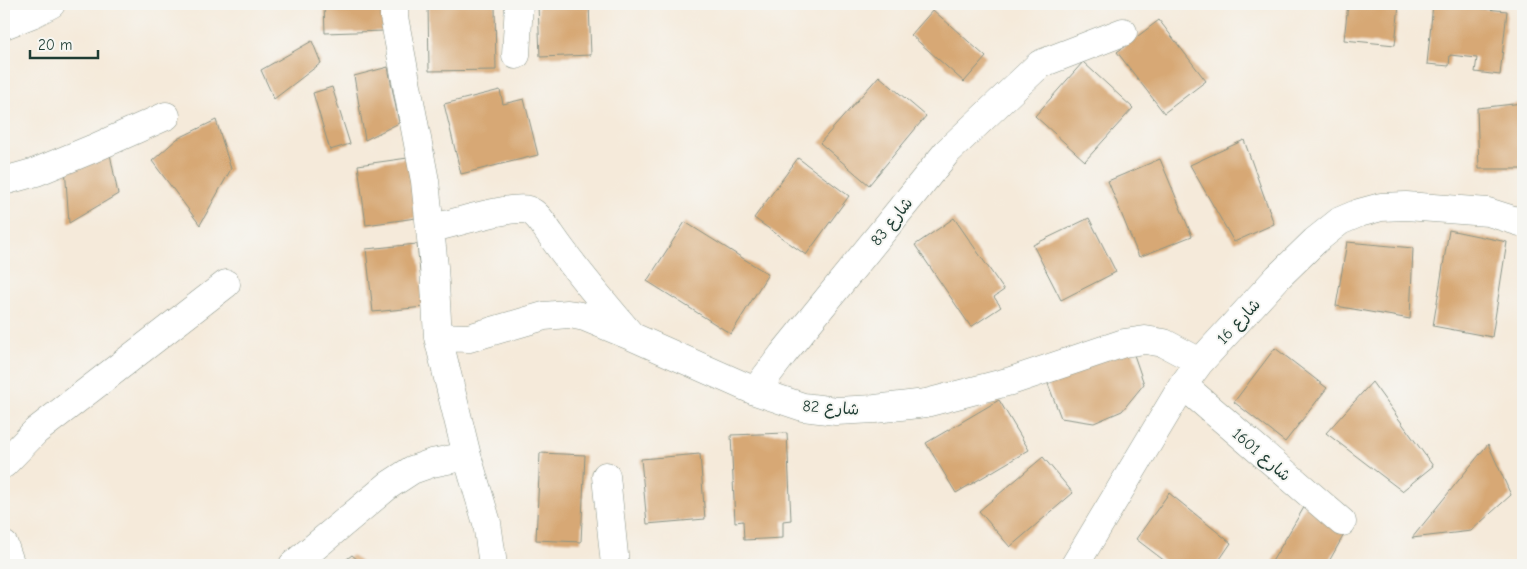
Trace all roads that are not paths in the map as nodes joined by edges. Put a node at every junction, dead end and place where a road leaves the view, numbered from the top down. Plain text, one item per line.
1 (51, 4) edge
2 (394, 4) edge
3 (518, 4) edge
4 (4, 25) edge
5 (1123, 32) dead end
6 (516, 55) dead end
7 (166, 116) dead end
8 (4, 181) edge
9 (1523, 223) edge
10 (430, 228) junction
11 (226, 284) dead end
12 (631, 336) junction
13 (438, 337) junction
14 (1200, 362) junction
15 (1183, 385) junction
16 (755, 391) junction
17 (466, 456) junction
18 (4, 464) edge
19 (606, 476) dead end
20 (1342, 522) dead end
21 (4, 545) edge
22 (11, 565) edge
23 (293, 565) edge
24 (493, 565) edge
25 (615, 565) edge
26 (1075, 565) edge

1 - 4 street
2 - 10 street
3 - 6 street
5 - 16 street, شارع 83
7 - 8 street
9 - 14 street, شارع 16
10 - 12 street
10 - 13 street
11 - 18 street
12 - 13 street, شارع 82
12 - 16 street, شارع 82
13 - 17 street
14 - 15 street, شارع 16
14 - 16 street, شارع 82
15 - 20 street, شارع 1601
15 - 26 street, شارع 16
17 - 23 street
17 - 24 street
19 - 25 street
21 - 22 street

